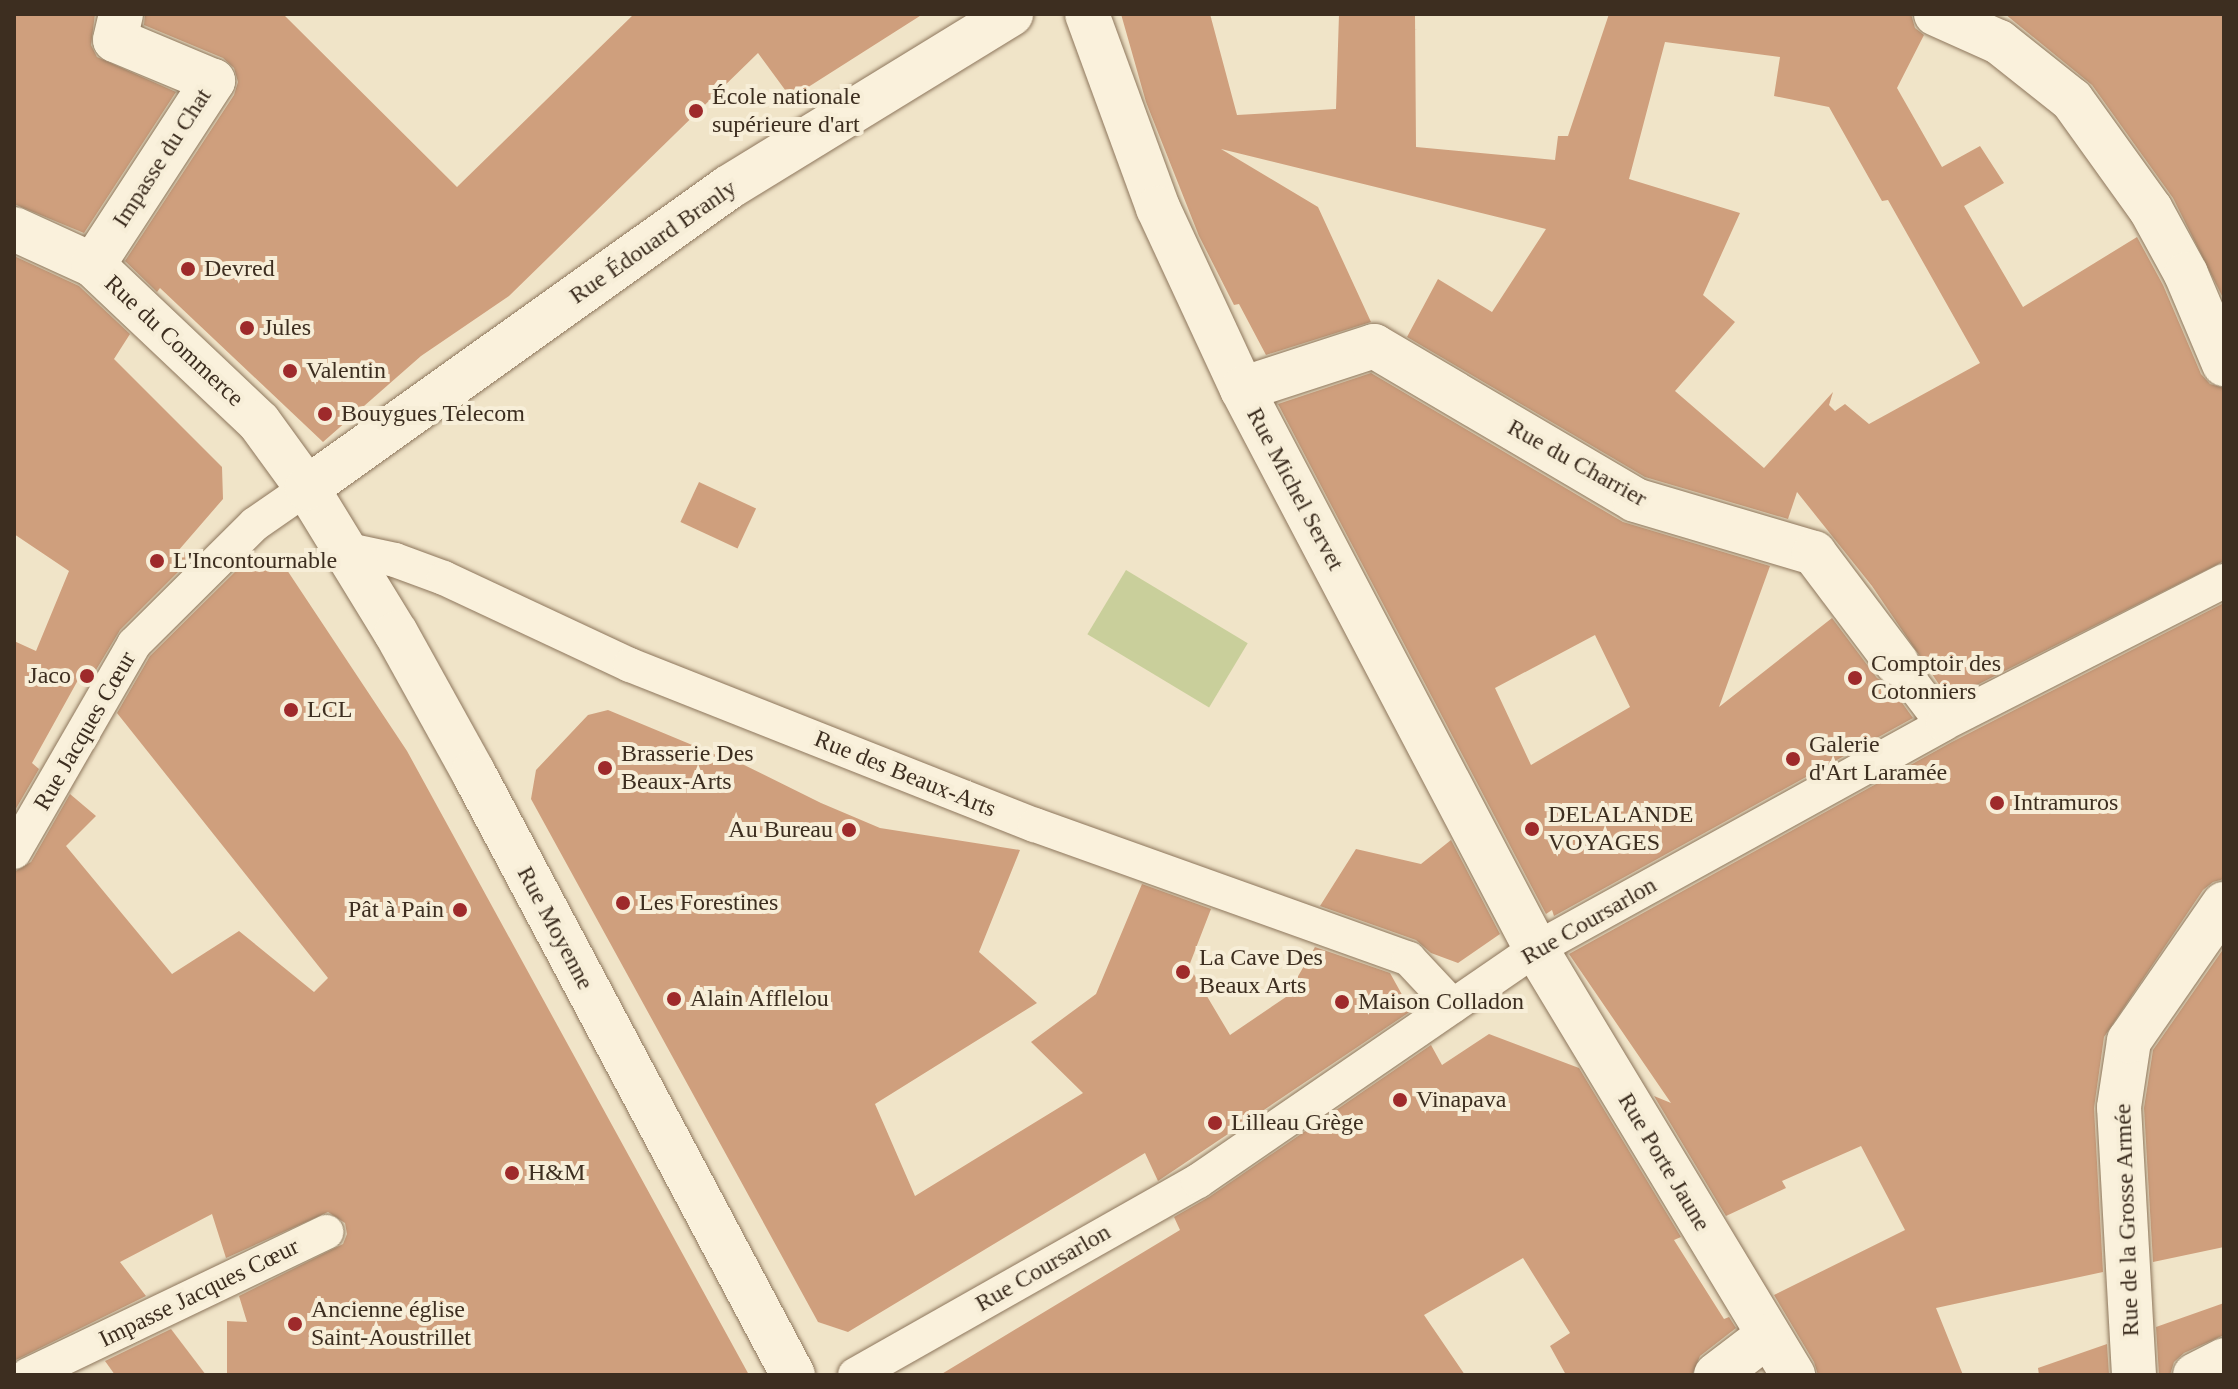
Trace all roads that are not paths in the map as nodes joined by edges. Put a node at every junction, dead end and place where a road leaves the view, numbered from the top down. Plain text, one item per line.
1 (121, 14) edge
2 (1011, 14) edge
3 (1087, 14) edge
4 (1936, 14) edge
5 (14, 229) edge
6 (93, 265) junction
7 (2224, 364) edge
8 (1242, 389) junction
9 (307, 488) junction
10 (348, 550) junction
11 (2224, 581) edge
12 (1897, 663) joint
13 (1943, 724) junction
14 (14, 852) edge
15 (2224, 904) edge
16 (1536, 949) junction
17 (1453, 1006) junction
18 (327, 1232) dead end
19 (1767, 1336) junction
20 (2224, 1360) edge
21 (28, 1375) edge
22 (793, 1375) edge
23 (855, 1375) edge
24 (1716, 1375) edge
25 (1793, 1375) edge
26 (2134, 1375) edge
27 (2195, 1375) edge

1 - 6 street, Impasse du Chat
2 - 9 street, Rue Édouard Branly
3 - 8 street, Rue Michel Servet
4 - 7 street
5 - 6 street, Rue du Commerce
6 - 9 street, Rue du Commerce
8 - 12 street, Rue du Charrier
8 - 16 street, Rue Michel Servet
9 - 10 street, Rue Moyenne
9 - 14 street, Rue Jacques Cœur
10 - 17 street, Rue des Beaux-Arts
10 - 22 street, Rue Moyenne
11 - 13 street, Rue Coursarlon
12 - 13 street, Rue du Charrier
13 - 16 street, Rue Coursarlon
15 - 26 street, Rue de la Grosse Armée
16 - 17 street, Rue Coursarlon
16 - 19 street, Rue Porte Jaune
17 - 23 street, Rue Coursarlon
18 - 21 street, Impasse Jacques Cœur
19 - 24 street
19 - 25 street, Rue Porte Jaune
20 - 27 street

